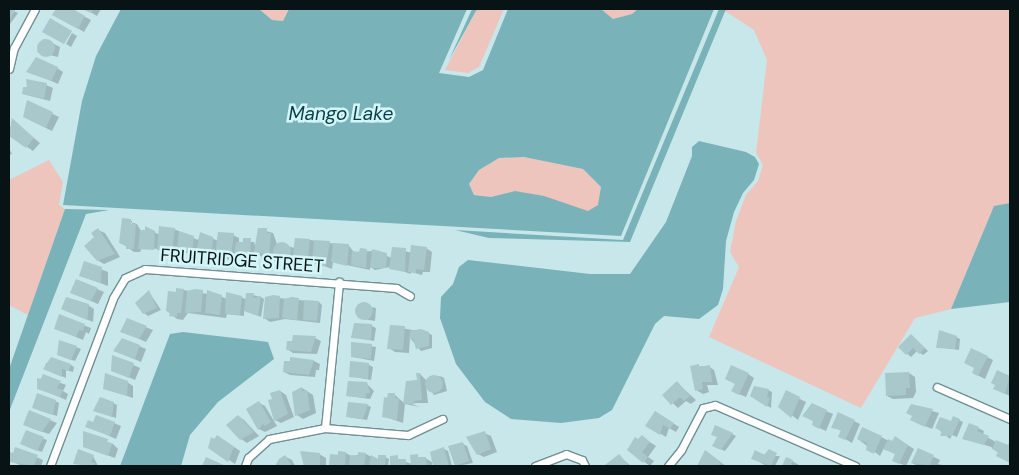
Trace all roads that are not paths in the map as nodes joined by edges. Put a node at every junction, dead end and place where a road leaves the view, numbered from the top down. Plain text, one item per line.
1 (35, 9) edge
2 (9, 69) edge
3 (339, 282) junction
4 (410, 296) dead end
5 (937, 387) dead end
6 (443, 419) dead end
7 (1010, 420) edge
8 (325, 428) junction
9 (50, 466) edge
10 (245, 466) edge
11 (535, 466) edge
12 (585, 466) edge
13 (668, 466) edge
14 (854, 466) edge

1 - 2 street
3 - 4 street, FRUITRIDGE STREET
3 - 8 street
3 - 9 street, FRUITRIDGE STREET
5 - 7 street
6 - 8 street
8 - 10 street
11 - 12 street
13 - 14 street

